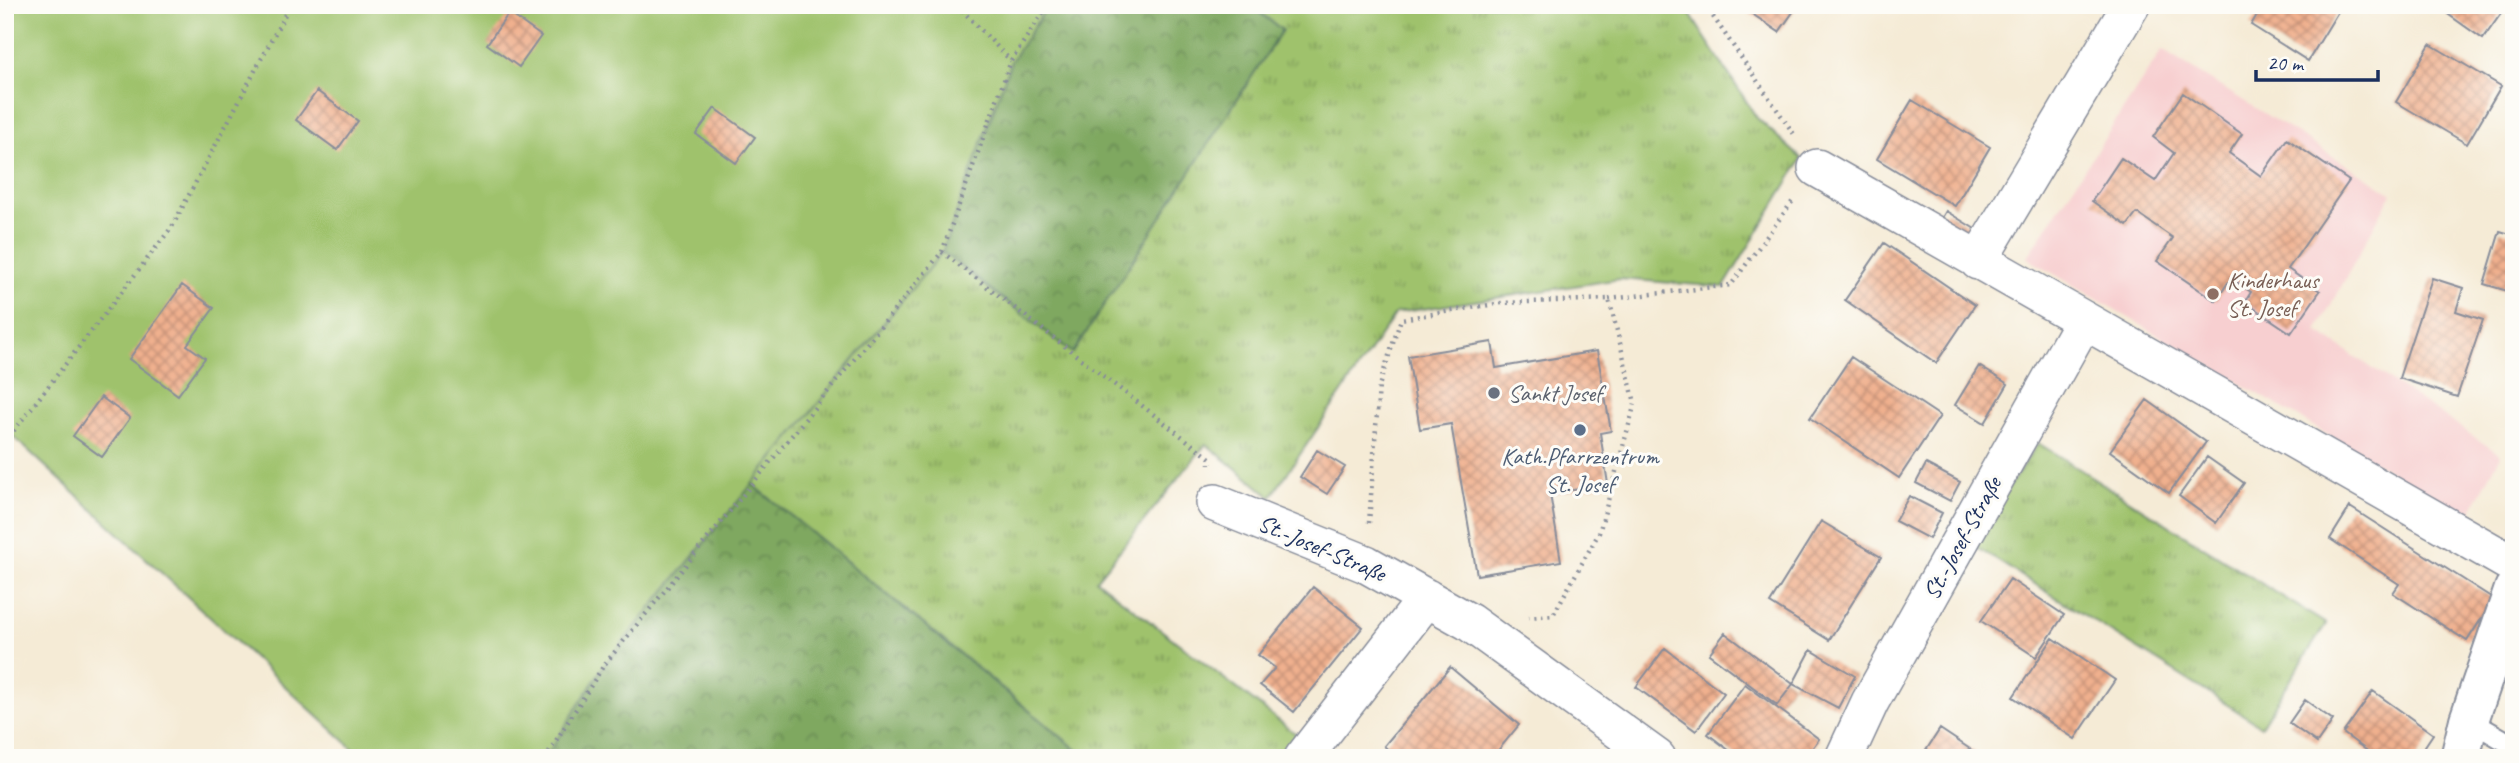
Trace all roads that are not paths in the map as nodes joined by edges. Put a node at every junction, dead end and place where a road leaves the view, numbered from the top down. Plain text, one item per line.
1 (2131, 5) edge
2 (1817, 168) road end
3 (1978, 261) junction
4 (2084, 320) junction
5 (1215, 503) road end
6 (2514, 565) edge
7 (2514, 589) edge
8 (1427, 598) junction
9 (2469, 720) junction
10 (2514, 746) edge
11 (1303, 758) edge
12 (1657, 758) edge
13 (1844, 758) edge
14 (2460, 758) edge

1 - 3 street
2 - 3 street
3 - 4 street
4 - 6 street
4 - 13 street, St.-Josef-Straße
5 - 8 street, St.-Josef-Straße
7 - 9 street
8 - 11 street
8 - 12 street, St.-Josef-Straße
9 - 10 lane
9 - 14 street

